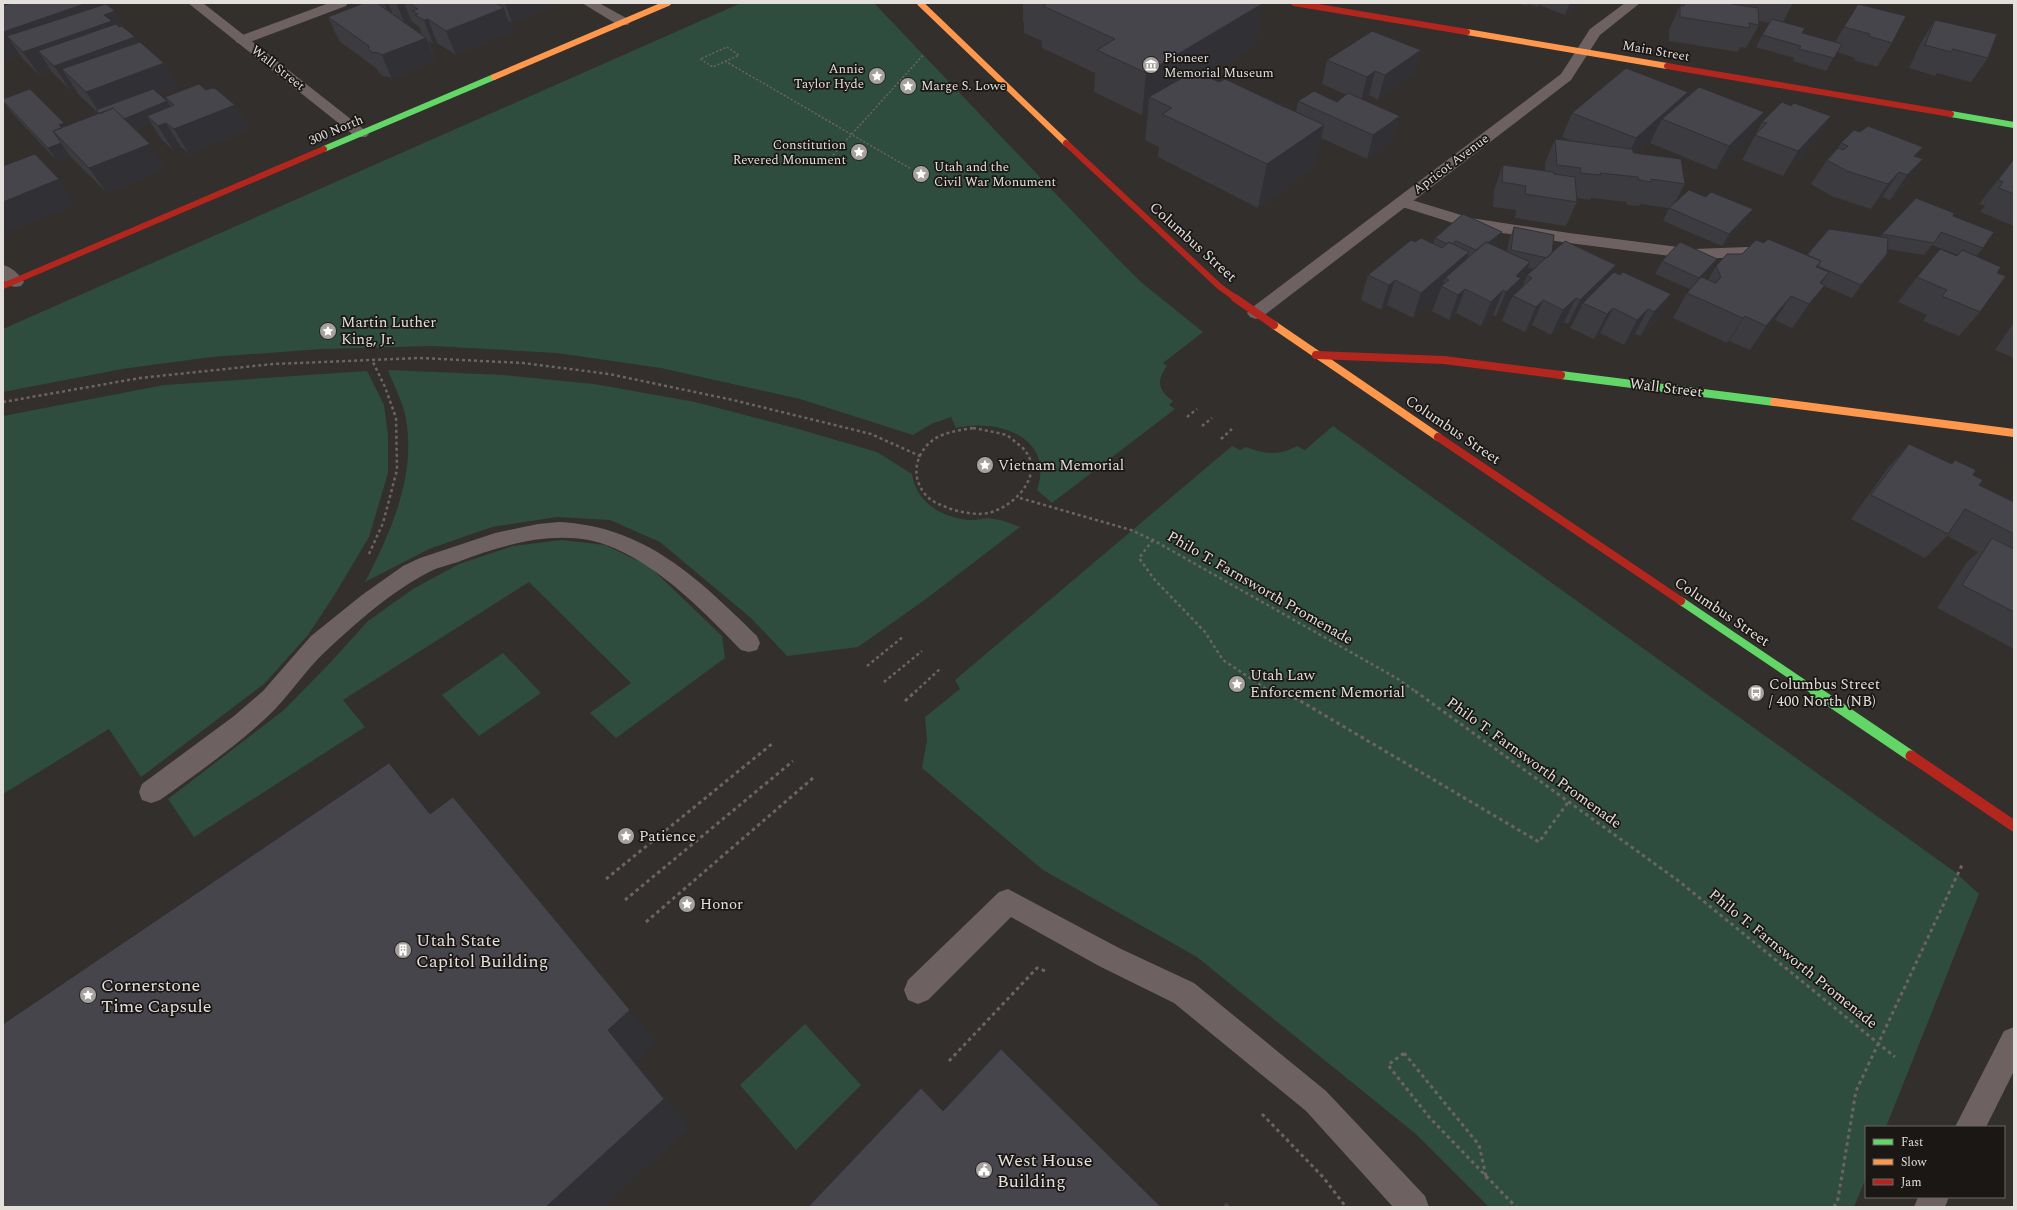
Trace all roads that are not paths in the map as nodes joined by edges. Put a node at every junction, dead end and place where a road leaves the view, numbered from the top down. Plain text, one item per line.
1 (195, 3) edge
2 (341, 3) edge
3 (589, 3) edge
4 (668, 3) edge
5 (920, 3) edge
6 (1294, 3) edge
7 (1633, 3) edge
8 (622, 22) junction
9 (242, 40) junction
10 (1581, 51) junction
11 (2014, 125) edge
12 (361, 134) junction
13 (1402, 202) junction
14 (1782, 250) edge
15 (3, 270) edge
16 (7, 286) edge
17 (1256, 313) junction
18 (1316, 355) junction
19 (2014, 433) edge
20 (749, 643) dead end
21 (151, 792) dead end
22 (2014, 826) edge
23 (918, 990) dead end
24 (2014, 1041) edge
25 (1971, 1126) edge
26 (1934, 1198) edge
27 (1414, 1207) edge
28 (1929, 1207) edge

1 - 9 street, Wall Street
2 - 9 street
3 - 8 street
4 - 8 main road, 300 North
5 - 17 main road, Columbus Street
6 - 10 main road, Main Street
7 - 10 street, Apricot Avenue
8 - 12 main road, 300 North
9 - 12 street, Wall Street
10 - 11 main road, Main Street
10 - 13 street, Apricot Avenue
12 - 16 main road, 300 North
13 - 14 street
13 - 17 street, Apricot Avenue
15 - 16 street
17 - 18 main road, Columbus Street
18 - 19 main road, Wall Street
18 - 22 main road, Columbus Street
20 - 21 street
23 - 27 street
24 - 25 street
26 - 28 street

